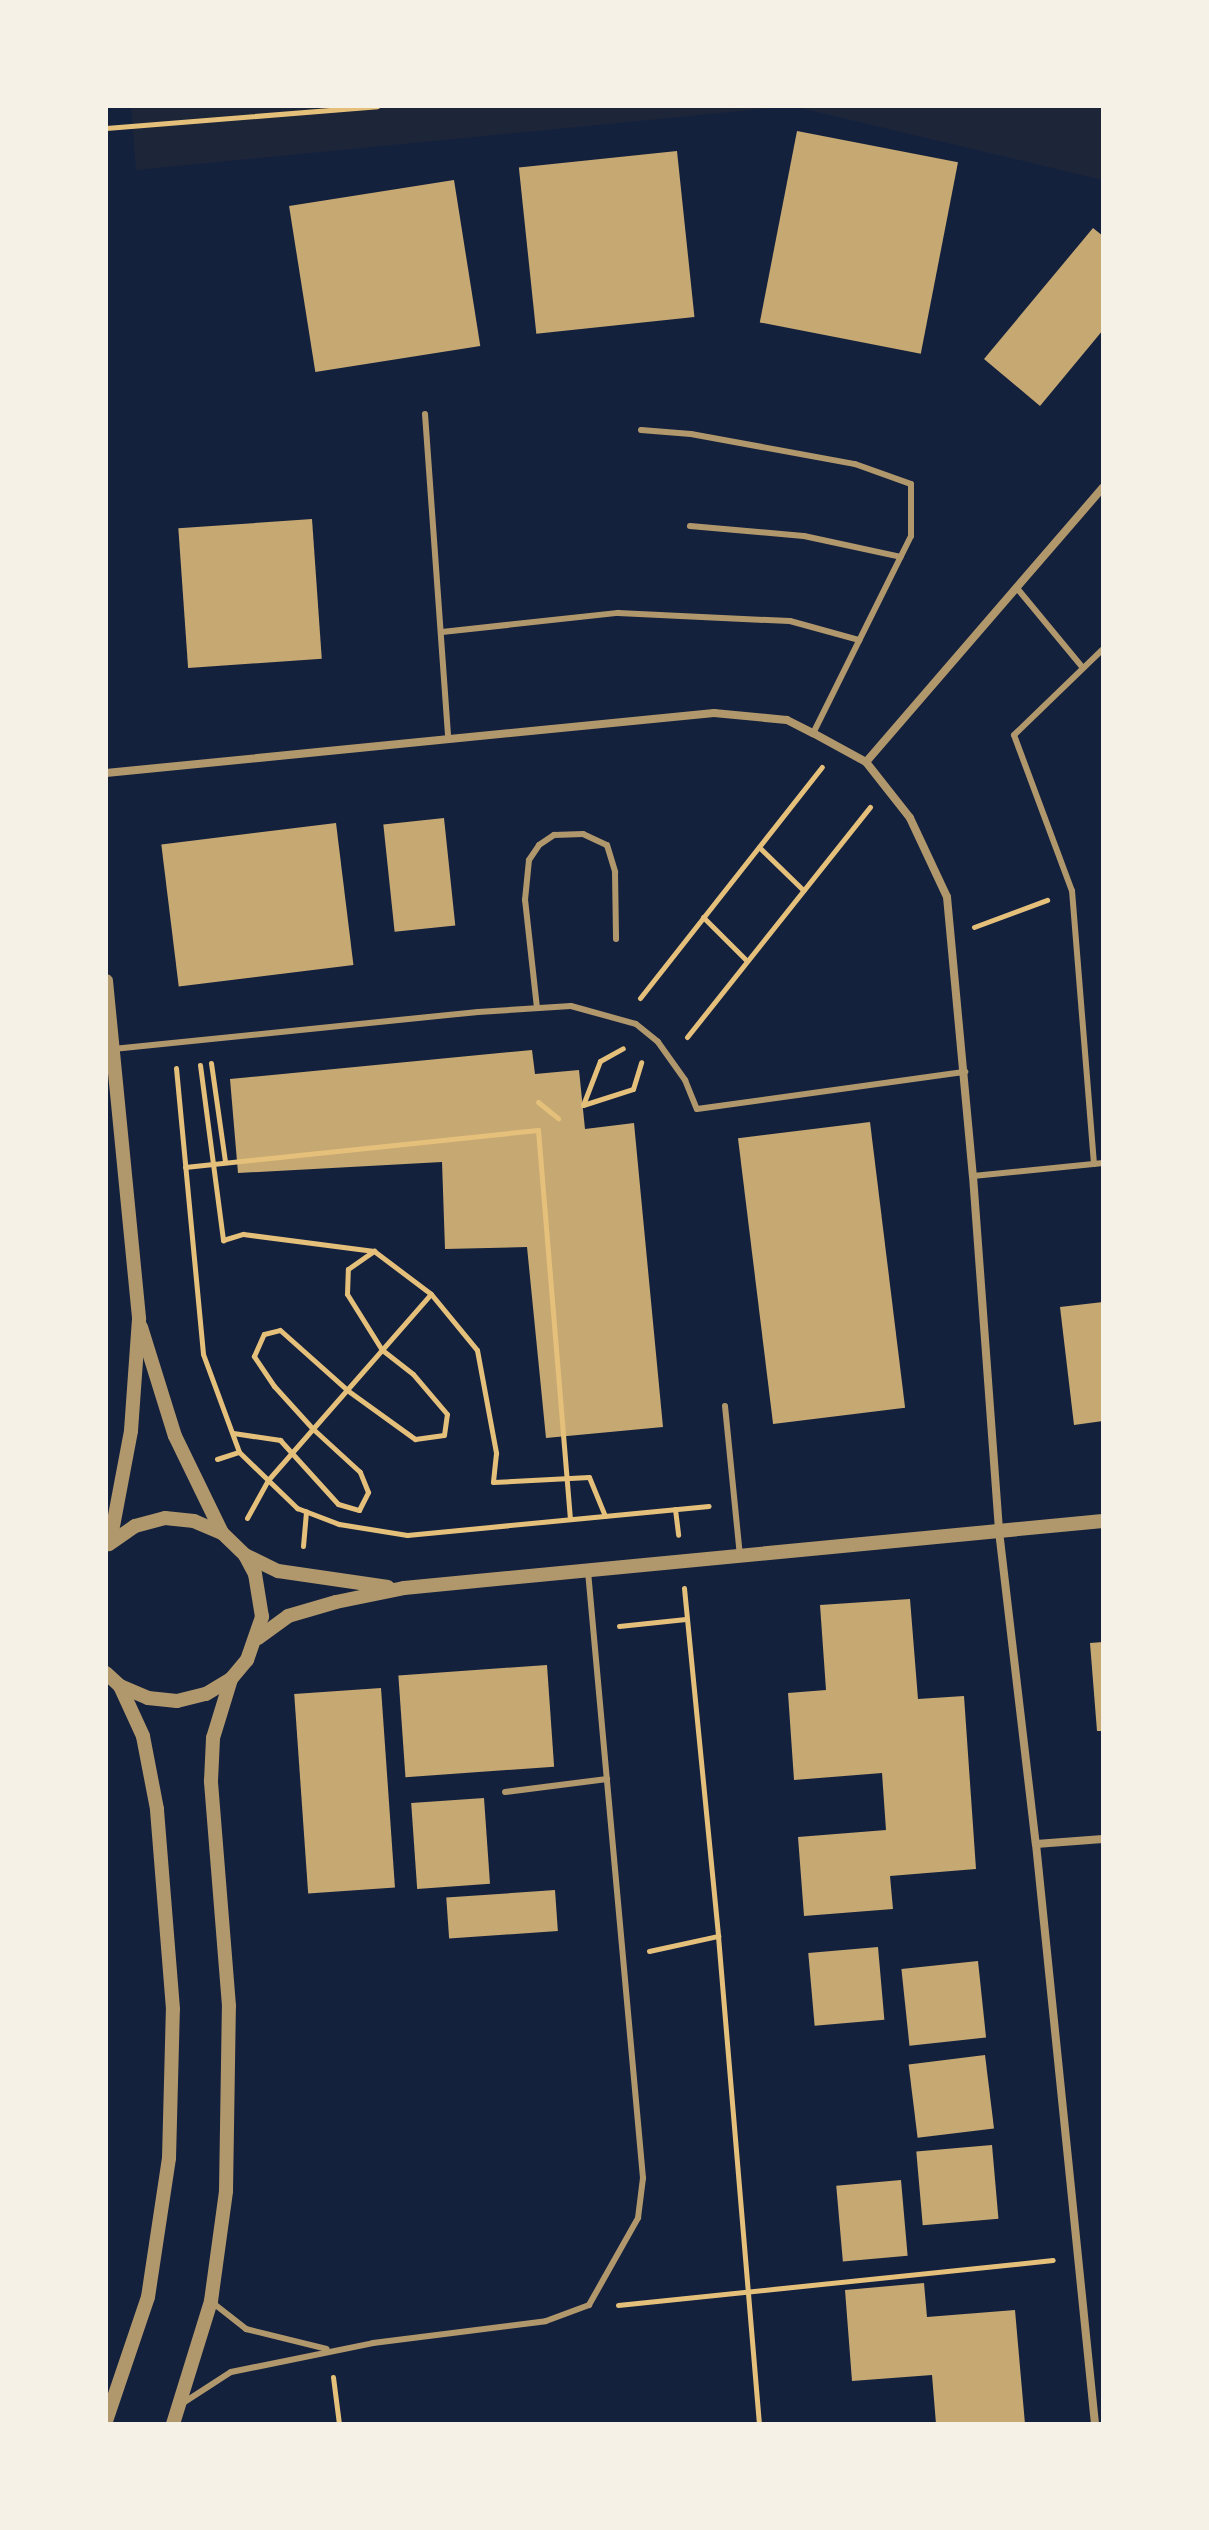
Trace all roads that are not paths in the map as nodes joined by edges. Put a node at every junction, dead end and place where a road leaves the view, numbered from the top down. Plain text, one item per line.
1 (425, 414) dead end
2 (641, 430) dead end
3 (1103, 487) edge
4 (690, 526) dead end
5 (901, 557) junction
6 (1016, 587) junction
7 (442, 632) junction
8 (859, 640) junction
9 (1103, 649) edge
10 (1083, 668) junction
11 (813, 733) junction
12 (448, 738) junction
13 (866, 762) junction
14 (106, 773) edge
15 (616, 939) dead end
16 (106, 981) edge
17 (537, 1008) junction
18 (113, 1049) junction
19 (965, 1072) junction
20 (1103, 1163) edge
21 (1094, 1164) junction
22 (973, 1176) junction
23 (139, 1319) junction
24 (725, 1406) dead end
25 (1103, 1521) edge
26 (999, 1531) junction
27 (222, 1533) junction
28 (108, 1545) edge
29 (245, 1555) junction
30 (740, 1556) junction
31 (588, 1571) junction
32 (404, 1588) junction
33 (258, 1638) junction
34 (106, 1673) edge
35 (231, 1679) junction
36 (120, 1686) junction
37 (607, 1779) junction
38 (505, 1792) dead end
39 (1103, 1839) edge
40 (1036, 1844) junction
41 (211, 2301) junction
42 (330, 2350) junction
43 (181, 2404) junction
44 (106, 2421) edge
45 (173, 2424) edge
46 (1095, 2424) edge

1 - 7 lane
2 - 5 lane
3 - 6 street
4 - 5 lane
5 - 8 lane
6 - 10 lane
6 - 13 street
7 - 8 lane
7 - 12 lane
8 - 11 lane
9 - 10 lane
10 - 21 lane
11 - 12 street
11 - 13 street
12 - 14 street
13 - 19 street
15 - 17 lane
16 - 18 street
17 - 18 lane
17 - 19 lane
18 - 23 street
19 - 22 street
20 - 21 lane
21 - 22 lane
22 - 26 street
23 - 27 street
23 - 28 street
24 - 30 lane
25 - 26 street
26 - 30 street
26 - 40 street
27 - 28 street
27 - 29 street
29 - 32 street
29 - 33 street
30 - 31 street
31 - 32 street
31 - 37 lane
32 - 33 street
33 - 35 street
34 - 36 street
35 - 36 street
35 - 41 street
36 - 44 street
37 - 38 lane
37 - 42 lane
39 - 40 street
40 - 46 street
41 - 42 lane
41 - 43 street
42 - 43 lane
43 - 45 street

